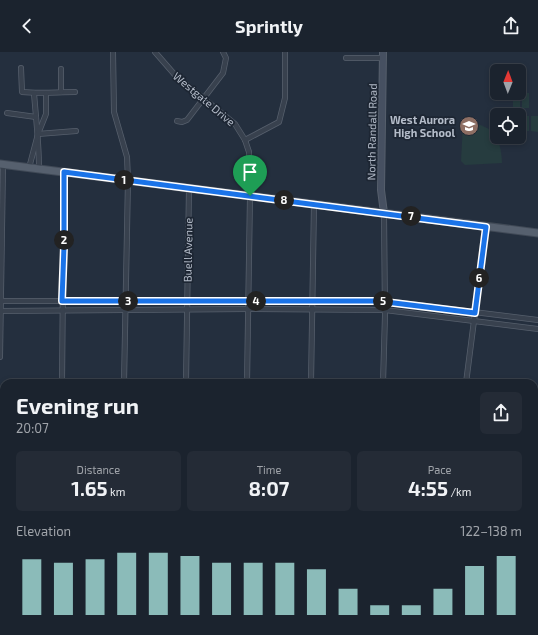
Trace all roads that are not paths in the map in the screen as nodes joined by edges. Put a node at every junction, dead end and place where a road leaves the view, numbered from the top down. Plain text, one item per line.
1 (113, 52) edge
2 (155, 52) edge
3 (223, 52) edge
4 (285, 52) edge
5 (383, 55) edge
6 (346, 58) dead end
7 (21, 68) dead end
8 (61, 69) dead end
9 (61, 92) junction
10 (76, 92) dead end
11 (34, 93) junction
12 (46, 94) junction
13 (204, 98) junction
14 (7, 113) dead end
15 (36, 117) junction
16 (177, 121) dead end
17 (76, 131) dead end
18 (38, 134) junction
19 (245, 140) junction
20 (1, 164) edge
21 (29, 168) junction
22 (39, 169) junction
23 (64, 172) junction
24 (128, 180) junction
25 (189, 188) junction
26 (250, 196) junction
27 (314, 204) junction
28 (384, 213) junction
29 (486, 227) junction
30 (538, 233) edge
31 (1, 301) edge
32 (62, 301) junction
33 (125, 301) junction
34 (188, 301) junction
35 (249, 301) junction
36 (312, 301) junction
37 (385, 301) junction
38 (249, 309) junction
39 (312, 309) junction
40 (62, 310) junction
41 (125, 310) junction
42 (187, 310) junction
43 (385, 310) junction
44 (0, 311) edge
45 (475, 313) junction
46 (474, 320) junction
47 (538, 320) edge
48 (538, 329) edge
49 (0, 357) edge
50 (62, 379) edge
51 (124, 379) edge
52 (186, 379) edge
53 (247, 379) edge
54 (311, 379) edge
55 (383, 379) edge
56 (467, 379) edge

1 - 24 street
2 - 13 street, Westgate Drive
3 - 13 street
4 - 19 street
5 - 6 street
5 - 28 main road, North Randall Road
7 - 11 street
8 - 9 street
9 - 10 street
9 - 12 street
11 - 12 street
11 - 15 street
12 - 18 street
13 - 16 street
13 - 19 street, Westgate Drive
14 - 15 street
15 - 18 street
17 - 18 street
18 - 21 street
18 - 22 street
19 - 26 street, Westgate Drive
20 - 21 main road
20 - 31 street
21 - 22 main road
22 - 23 main road
23 - 24 main road
23 - 32 street
24 - 25 main road
24 - 33 street
25 - 26 main road
25 - 34 street, Buell Avenue
26 - 27 main road
26 - 35 street, Westgate Drive
27 - 28 main road
27 - 36 street
28 - 29 main road
28 - 37 street
29 - 30 main road
29 - 45 street
31 - 32 street
31 - 44 street
32 - 33 street
32 - 40 street
33 - 34 street
33 - 41 street
34 - 35 street
34 - 42 street, Buell Avenue
35 - 36 street
35 - 38 street, Westgate Drive
36 - 37 street
36 - 39 street
37 - 43 street
37 - 45 street
38 - 39 street
38 - 42 street
38 - 53 street, Westgate Drive
39 - 43 street
39 - 54 street
40 - 41 street
40 - 44 street
40 - 50 street
41 - 42 street
41 - 51 street
42 - 52 street, Buell Avenue
43 - 46 street
43 - 55 street
44 - 49 street
45 - 46 street
45 - 47 street
46 - 48 street
46 - 56 street

